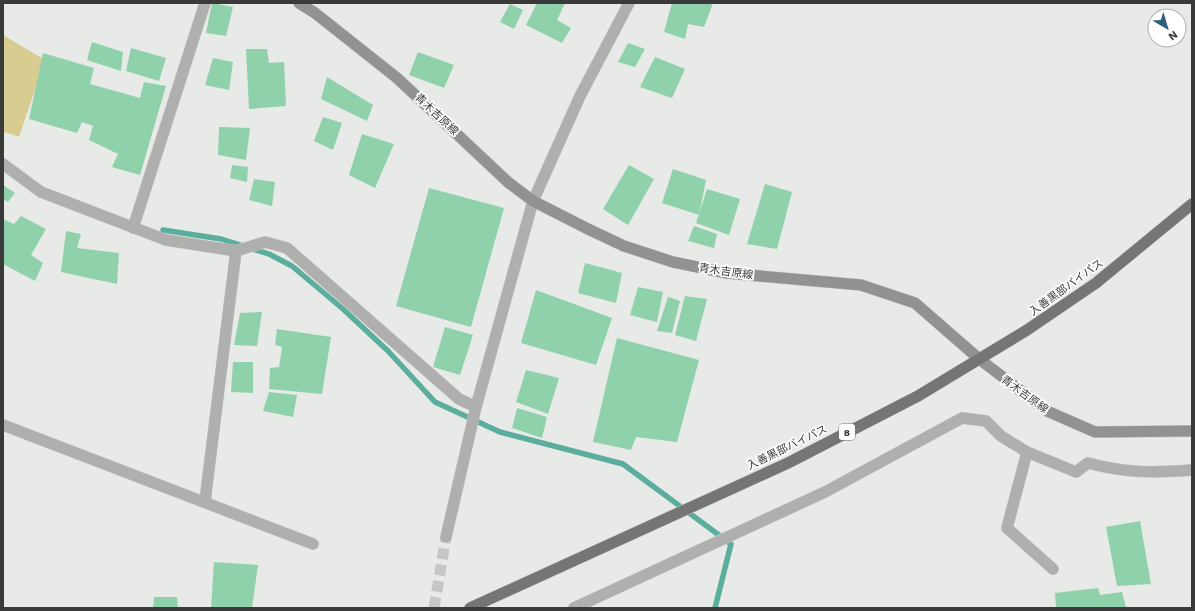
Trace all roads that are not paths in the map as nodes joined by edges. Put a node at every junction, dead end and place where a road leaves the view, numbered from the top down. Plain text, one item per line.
1 (205, 3) edge
2 (299, 3) edge
3 (630, 3) edge
4 (3, 164) edge
5 (533, 201) junction
6 (1192, 204) edge
7 (133, 228) junction
8 (236, 251) junction
9 (978, 358) junction
10 (476, 407) junction
11 (3, 425) edge
12 (1192, 431) edge
13 (1027, 452) junction
14 (1192, 470) edge
15 (205, 501) junction
16 (446, 538) tunnel mouth
17 (313, 544) dead end
18 (1053, 569) dead end
19 (470, 608) edge
20 (574, 608) edge

1 - 7 street
2 - 5 main road, 青木吉原線
3 - 5 street
4 - 7 street
5 - 9 main road, 青木吉原線
5 - 10 street
6 - 9 highway, 入善黒部バイパス / 8
7 - 8 street
8 - 10 street
8 - 15 street
9 - 12 main road, 青木吉原線
9 - 19 highway, 入善黒部バイパス / 8
10 - 16 street
11 - 15 street
13 - 14 street
13 - 18 street
13 - 20 street
15 - 17 street

